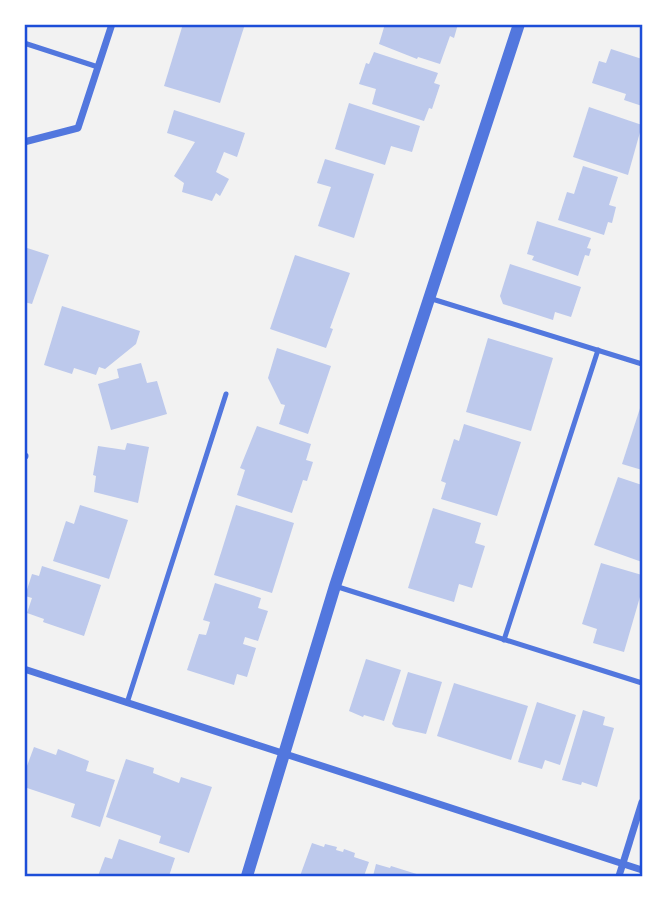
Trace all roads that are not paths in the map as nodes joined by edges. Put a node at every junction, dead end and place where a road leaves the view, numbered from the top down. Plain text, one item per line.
1 (112, 24) edge
2 (519, 24) edge
3 (24, 43) edge
4 (98, 67) junction
5 (24, 142) edge
6 (429, 298) junction
7 (598, 350) junction
8 (642, 364) edge
9 (226, 394) dead end
10 (335, 586) junction
11 (503, 640) junction
12 (24, 669) edge
13 (642, 683) edge
14 (127, 702) junction
15 (285, 755) junction
16 (642, 802) edge
17 (623, 864) junction
18 (642, 870) edge
19 (247, 877) edge
20 (619, 877) edge

1 - 4 street
2 - 6 street
3 - 4 lane
4 - 5 street
6 - 7 lane
6 - 10 street
7 - 8 lane
7 - 11 lane
9 - 14 lane
10 - 11 lane
10 - 15 street
11 - 13 lane
12 - 14 street
14 - 15 street
15 - 17 street
15 - 19 street
16 - 17 street
17 - 18 street
17 - 20 street

